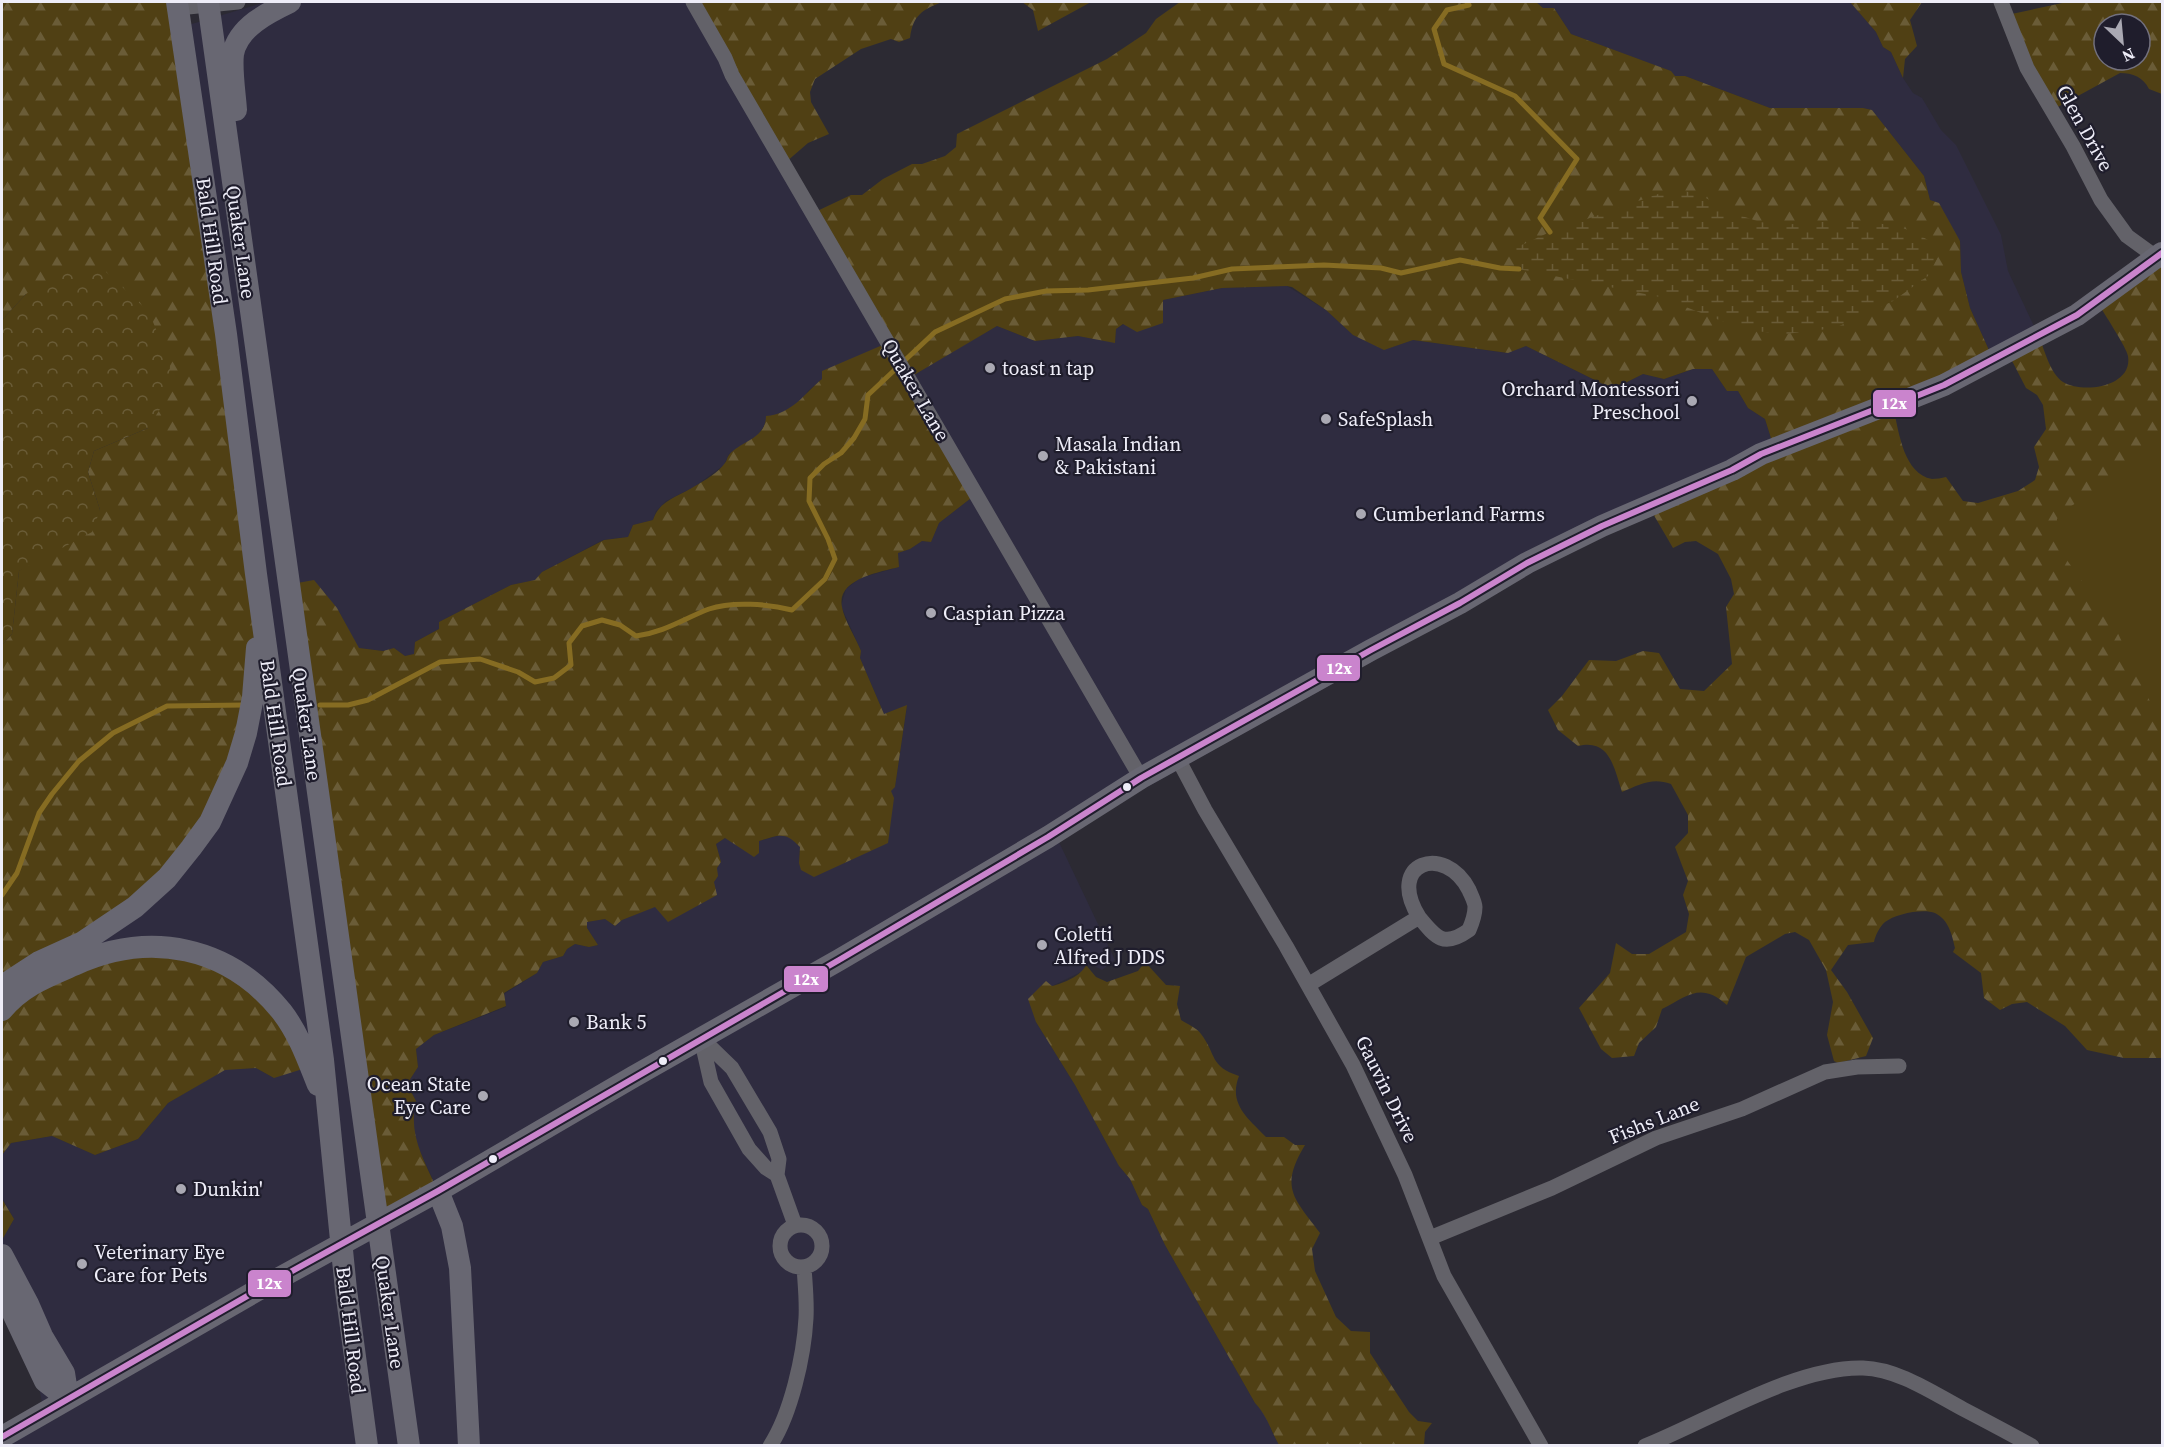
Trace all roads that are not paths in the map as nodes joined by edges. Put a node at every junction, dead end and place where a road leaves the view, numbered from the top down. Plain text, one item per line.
1 (238, 2) edge
2 (290, 2) edge
3 (693, 2) edge
4 (2001, 2) edge
5 (208, 3) edge
6 (178, 5) edge
7 (242, 253) junction
8 (2159, 255) edge
9 (256, 574) junction
10 (1178, 759) junction
11 (1141, 778) junction
12 (1419, 917) junction
13 (1308, 985) junction
14 (2, 986) edge
15 (2, 1010) edge
16 (701, 1038) junction
17 (1899, 1066) dead end
18 (327, 1107) junction
19 (777, 1175) junction
20 (438, 1191) junction
21 (795, 1225) junction
22 (1430, 1238) junction
23 (2, 1255) edge
24 (804, 1267) junction
25 (2, 1290) edge
26 (68, 1399) junction
27 (2, 1437) edge
28 (367, 1446) edge
29 (409, 1446) edge
30 (469, 1446) edge
31 (770, 1446) edge
32 (1542, 1446) edge
33 (1645, 1446) edge
34 (2032, 1446) edge

1 - 5 street
2 - 7 main road
3 - 11 street, Quaker Lane
4 - 8 street, Glen Drive
5 - 6 street
5 - 7 main road, Quaker Lane
6 - 9 main road, Bald Hill Road
7 - 29 main road, Quaker Lane
8 - 10 main road
9 - 14 main road
9 - 18 main road, Bald Hill Road
10 - 11 main road
10 - 13 street, Gauvin Drive
11 - 16 main road
12 - 12 street
12 - 13 street
13 - 22 street, Gauvin Drive
15 - 18 main road
16 - 19 street
16 - 19 street
16 - 20 main road
17 - 22 street, Fishs Lane
18 - 28 main road, Bald Hill Road
19 - 21 street
20 - 26 main road
20 - 30 main road
21 - 24 street
21 - 24 street
22 - 32 street, Gauvin Drive
23 - 26 main road
24 - 31 street
25 - 26 main road
26 - 27 main road
33 - 34 street

